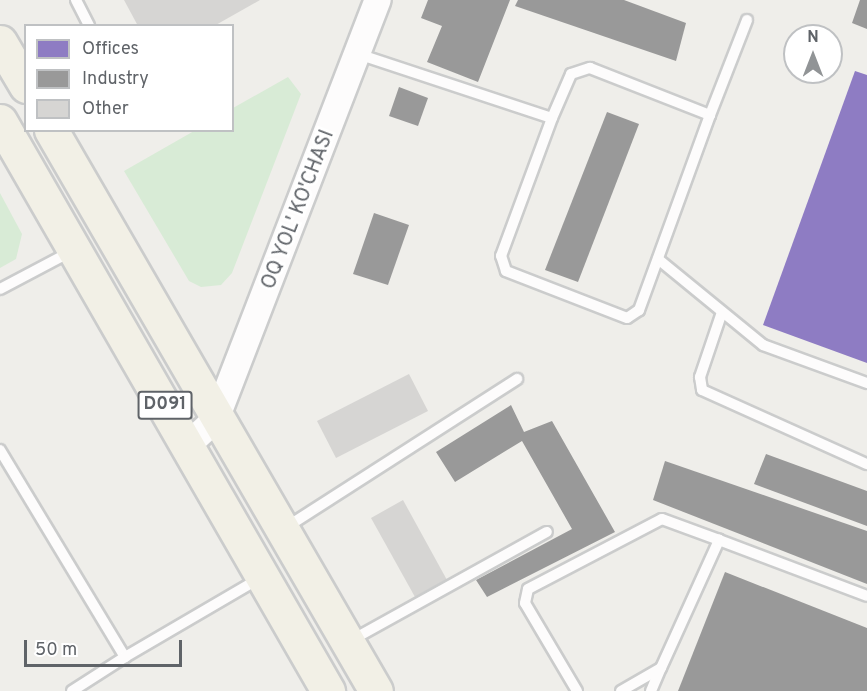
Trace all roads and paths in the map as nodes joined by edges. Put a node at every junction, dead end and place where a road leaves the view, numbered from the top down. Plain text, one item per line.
1 (76, 0) edge
2 (378, 0) edge
3 (747, 20) dead end
4 (88, 24) edge
5 (0, 42) edge
6 (357, 54) junction
7 (24, 83) edge
8 (711, 115) junction
9 (552, 118) junction
10 (0, 121) edge
11 (52, 132) edge
12 (75, 250) junction
13 (658, 259) junction
14 (0, 289) edge
15 (722, 312) junction
16 (517, 379) dead end
17 (867, 383) edge
18 (216, 419) junction
19 (188, 445) junction
20 (0, 450) edge
21 (867, 464) edge
22 (282, 529) junction
23 (547, 532) dead end
24 (719, 540) junction
25 (261, 577) junction
26 (867, 596) edge
27 (348, 642) junction
28 (125, 657) junction
29 (661, 668) junction
30 (72, 691) edge
31 (328, 691) edge
32 (376, 691) edge
33 (577, 691) edge
34 (621, 691) edge
35 (651, 691) edge

1 - 4 lane
2 - 6 street, OQ YOL' KO'CHASI
3 - 8 lane
5 - 7 highway
6 - 9 lane
6 - 18 street, OQ YOL' KO'CHASI
8 - 9 lane
8 - 13 lane
9 - 13 lane
10 - 12 highway, D091
11 - 18 highway, D091
12 - 14 lane
12 - 19 highway, D091
13 - 15 lane
15 - 17 lane
15 - 21 lane
16 - 22 lane
18 - 19 street
18 - 22 highway, D091
19 - 25 highway, D091
20 - 28 lane
22 - 27 highway, D091
23 - 27 lane
24 - 26 lane
24 - 29 lane
24 - 33 lane
25 - 28 lane
25 - 31 highway, D091
27 - 32 highway, D091
28 - 30 lane
29 - 34 lane
29 - 35 lane

